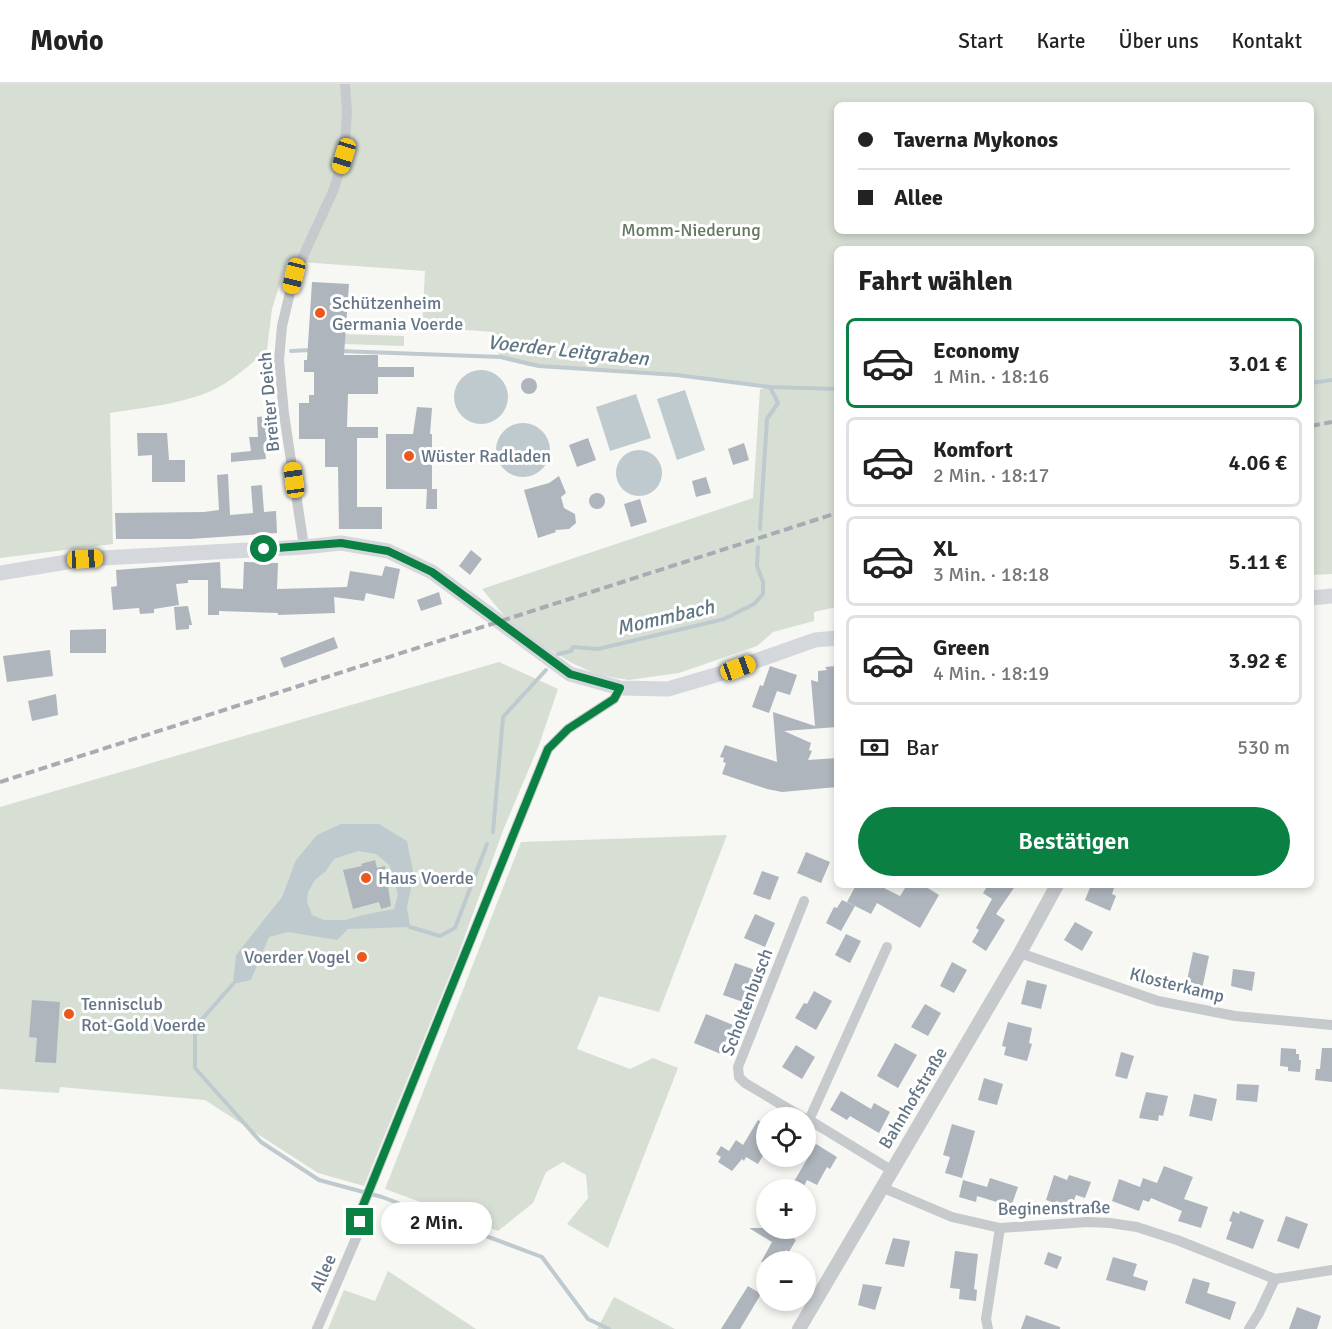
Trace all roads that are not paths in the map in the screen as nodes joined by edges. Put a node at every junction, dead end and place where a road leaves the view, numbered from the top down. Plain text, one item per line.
1 (345, 84) edge
2 (304, 547) junction
3 (0, 573) edge
4 (1332, 596) edge
5 (1314, 598) edge
6 (834, 638) edge
7 (620, 688) junction
8 (1055, 888) edge
9 (804, 901) dead end
10 (887, 947) dead end
11 (1020, 953) junction
12 (1332, 1025) edge
13 (787, 1107) edge
14 (811, 1107) edge
15 (816, 1124) edge
16 (891, 1170) junction
17 (881, 1187) junction
18 (1000, 1228) junction
19 (1332, 1270) edge
20 (1275, 1279) junction
21 (317, 1329) edge
22 (799, 1329) edge
23 (988, 1329) edge
24 (1249, 1329) edge

1 - 2 street, Breiter Deich
2 - 3 main road
2 - 7 main road
4 - 5 main road
6 - 7 main road
7 - 21 street, Allee
8 - 11 street, Bahnhofstraße
9 - 13 street, Scholtenbusch
10 - 14 street
11 - 12 street, Klosterkamp
11 - 16 street, Bahnhofstraße
15 - 16 street, Scholtenbusch
16 - 17 street, Bahnhofstraße
17 - 18 street, Beginenstraße
17 - 22 street, Bahnhofstraße
18 - 20 street, Beginenstraße
18 - 23 street
19 - 20 street
20 - 24 street

